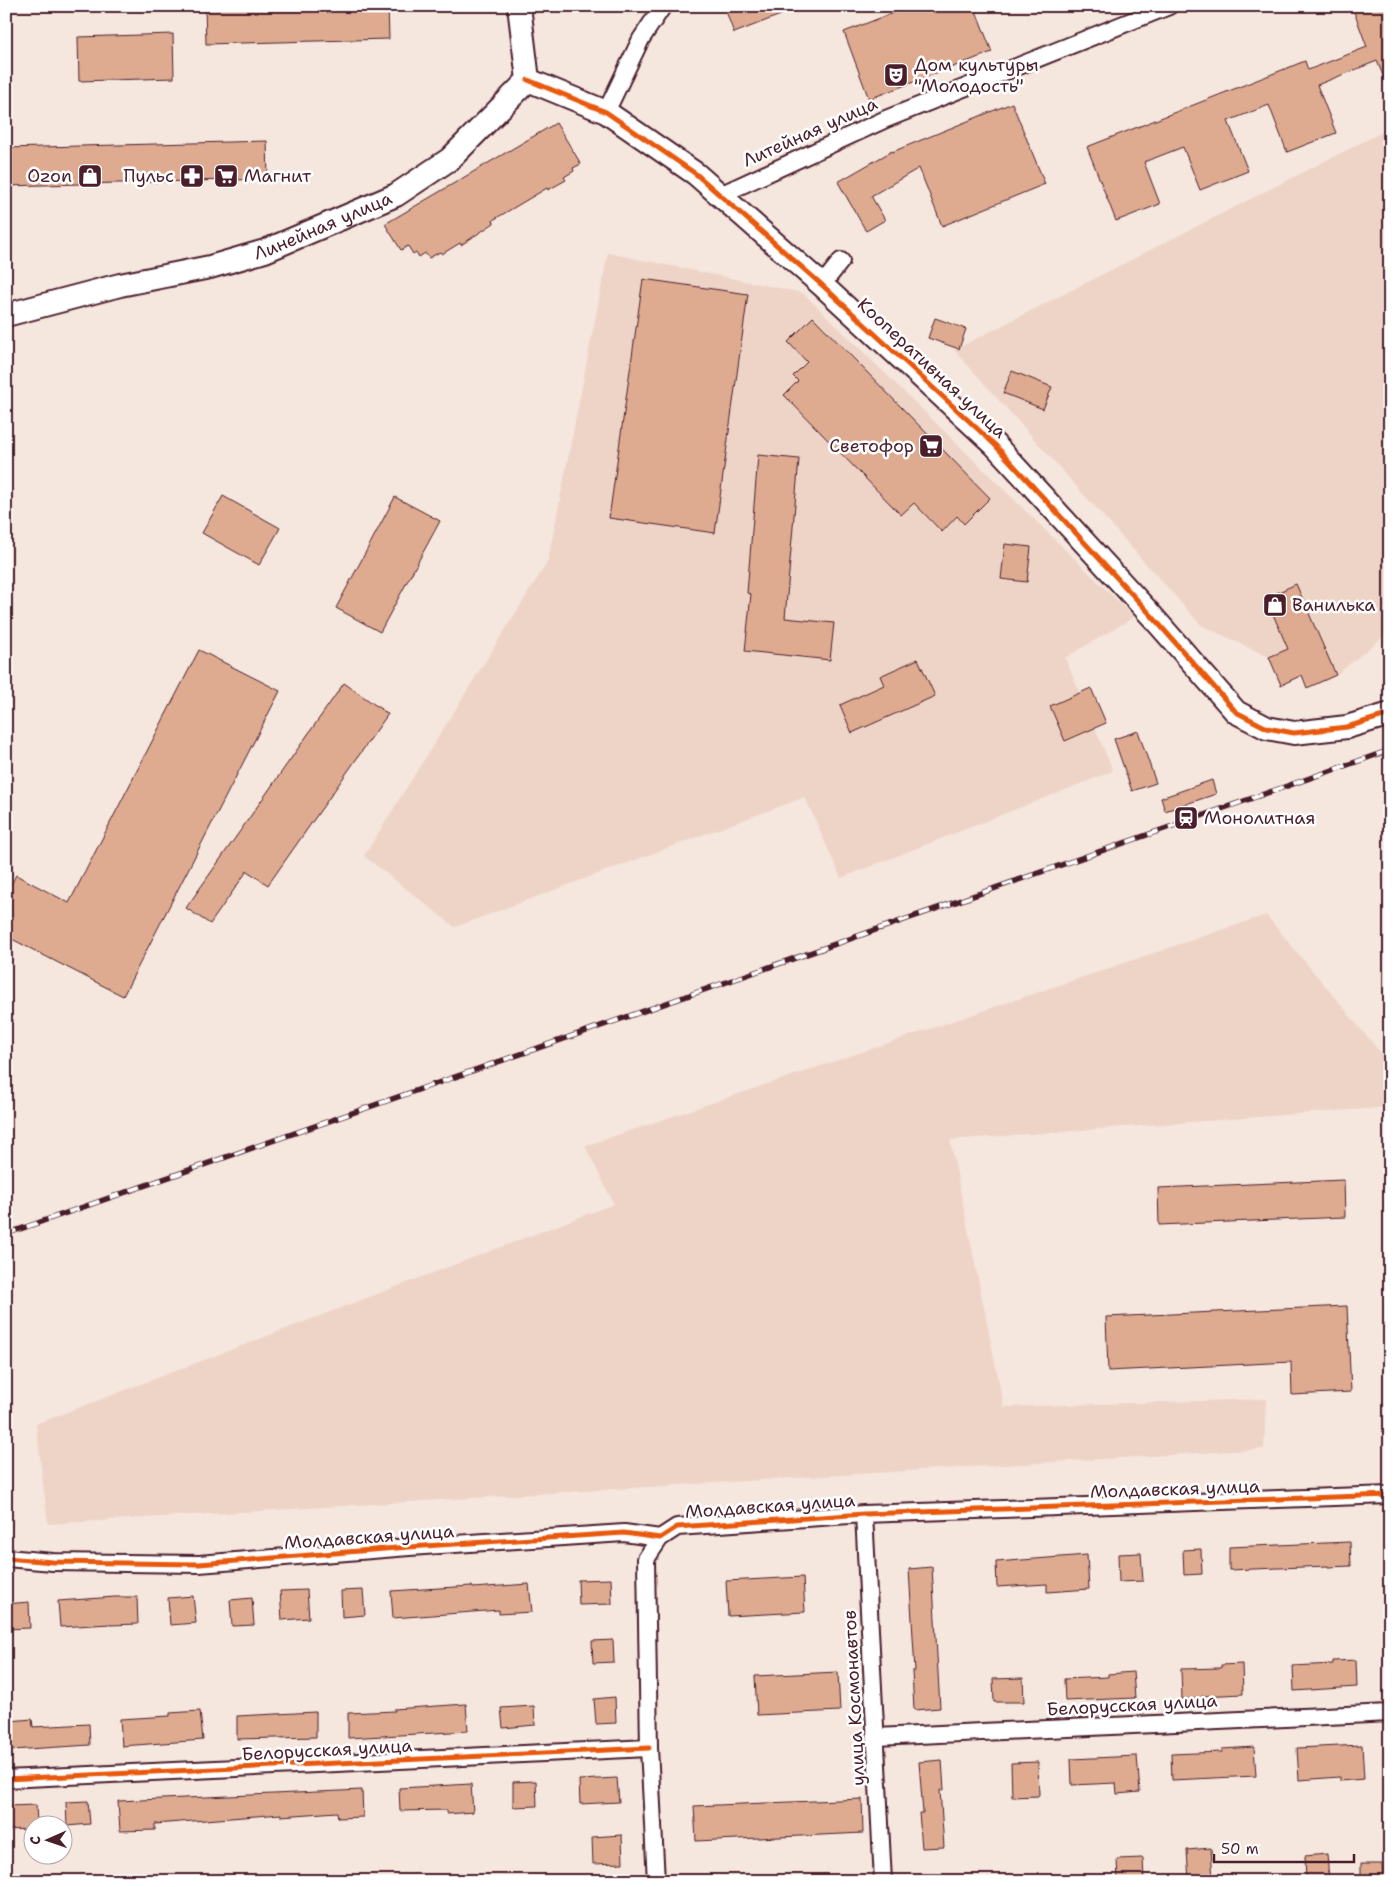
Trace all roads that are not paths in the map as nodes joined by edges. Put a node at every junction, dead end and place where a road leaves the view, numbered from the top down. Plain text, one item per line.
1 (519, 6) edge
2 (664, 6) edge
3 (1169, 6) edge
4 (1148, 10) edge
5 (528, 80) junction
6 (606, 112) junction
7 (720, 195) junction
8 (842, 261) dead end
9 (822, 285) junction
10 (6, 314) edge
11 (1390, 714) edge
12 (1390, 1495) edge
13 (864, 1514) junction
14 (660, 1538) junction
15 (6, 1558) edge
16 (1390, 1713) edge
17 (876, 1737) junction
18 (649, 1748) junction
19 (6, 1779) edge
20 (656, 1881) edge
21 (883, 1881) edge

1 - 5 street
2 - 6 street
3 - 4 street, Литейная улица
4 - 7 street, Литейная улица
5 - 6 street, Кооперативная улица
5 - 10 street, Линейная улица
6 - 7 street, Кооперативная улица
7 - 9 street, Кооперативная улица
8 - 9 street
9 - 11 street, Кооперативная улица
12 - 13 street, Молдавская улица
13 - 14 street, Молдавская улица
13 - 17 street, улица Космонавтов
14 - 15 street, Молдавская улица
14 - 18 street
16 - 17 street, Белорусская улица
17 - 21 street, улица Космонавтов
18 - 19 street, Белорусская улица
18 - 20 street

